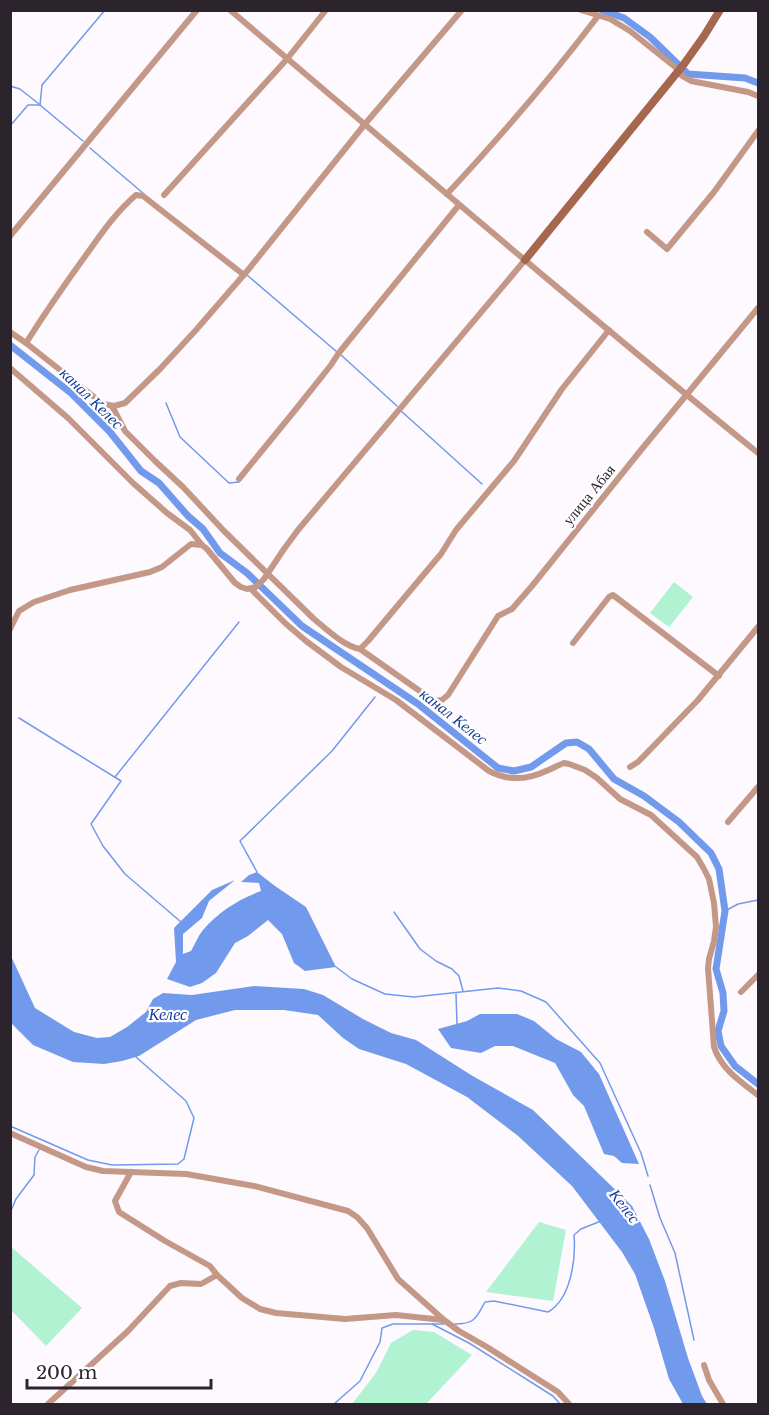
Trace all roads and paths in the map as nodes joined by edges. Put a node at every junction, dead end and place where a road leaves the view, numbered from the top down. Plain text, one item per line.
1 (197, 10) edge
2 (230, 10) edge
3 (326, 10) edge
4 (462, 10) edge
5 (581, 10) edge
6 (720, 10) edge
7 (598, 16) junction
8 (287, 58) junction
9 (680, 68) junction
10 (759, 96) edge
11 (365, 124) junction
12 (759, 131) edge
13 (447, 194) junction
14 (165, 195) dead end
15 (459, 205) junction
16 (647, 232) dead end
17 (10, 236) edge
18 (525, 260) junction
19 (245, 273) junction
20 (759, 308) edge
21 (609, 330) junction
22 (10, 332) edge
23 (26, 343) junction
24 (10, 368) edge
25 (687, 395) junction
26 (112, 406) junction
27 (757, 450) edge
28 (239, 479) dead end
29 (202, 545) junction
30 (266, 576) junction
31 (253, 588) junction
32 (759, 627) edge
33 (10, 628) edge
34 (573, 643) dead end
35 (360, 649) junction
36 (719, 676) junction
37 (630, 767) dead end
38 (759, 787) edge
39 (728, 822) dead end
40 (759, 975) edge
41 (741, 992) dead end
42 (759, 1095) edge
43 (10, 1133) edge
44 (131, 1172) junction
45 (217, 1275) junction
46 (444, 1320) junction
47 (704, 1365) dead end
48 (48, 1404) edge
49 (569, 1404) edge
50 (723, 1404) edge

1 - 17 street
2 - 8 street
3 - 8 street
4 - 11 street
5 - 7 street
6 - 9 main road
7 - 9 street
7 - 13 street
8 - 11 street
8 - 14 street
9 - 10 street
9 - 18 main road
11 - 13 street
11 - 19 street
12 - 16 street
13 - 15 street
15 - 18 street
15 - 28 street
18 - 21 street
18 - 30 street
19 - 23 street
19 - 26 street
20 - 25 street, улица Абая
21 - 25 street
21 - 35 street
22 - 23 street
23 - 26 street
24 - 29 street
25 - 27 street
25 - 35 street, улица Абая
26 - 30 street
29 - 31 street
29 - 33 street
30 - 31 street
30 - 35 street
31 - 42 street
32 - 36 street
34 - 36 street
36 - 37 street
38 - 39 street
40 - 41 street
43 - 44 street
44 - 45 street
44 - 46 street
45 - 46 street
45 - 48 street
46 - 49 street
47 - 50 street

